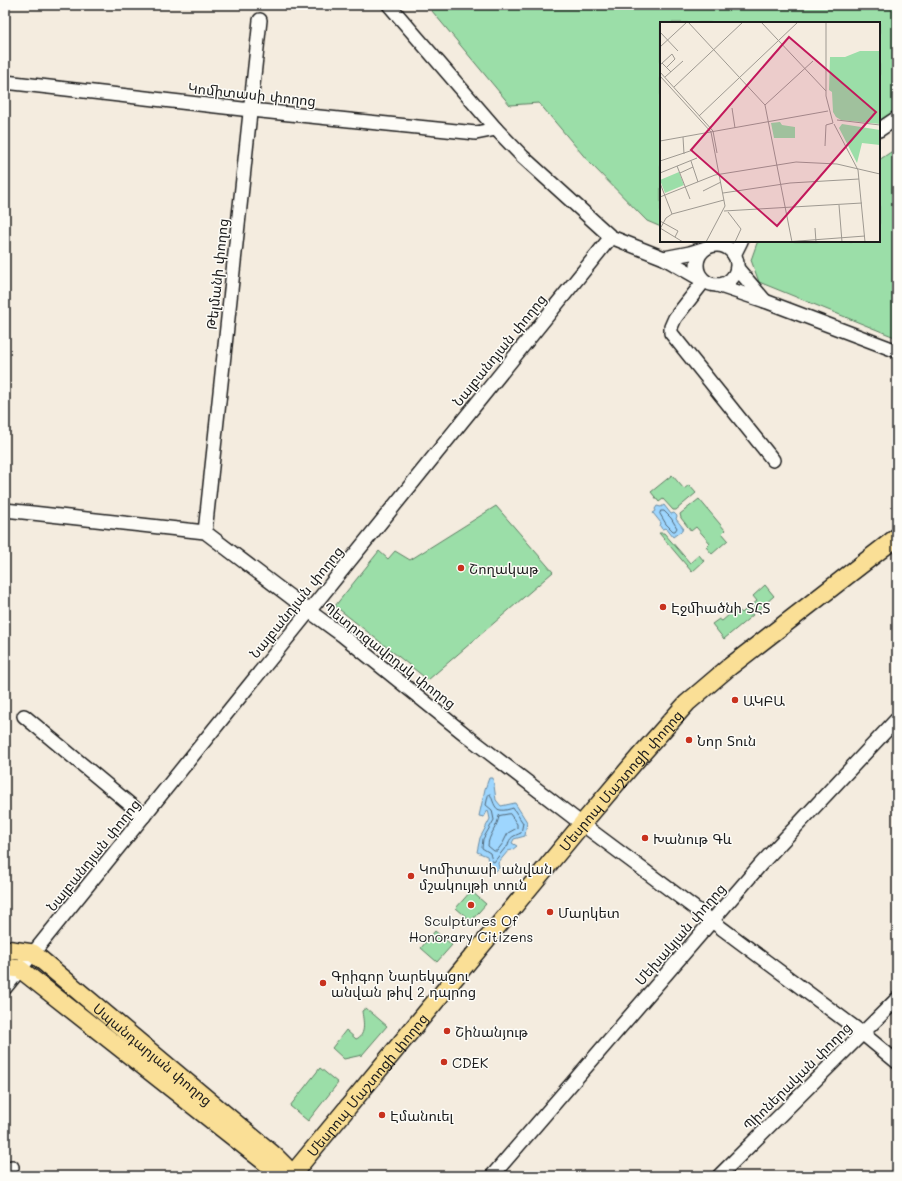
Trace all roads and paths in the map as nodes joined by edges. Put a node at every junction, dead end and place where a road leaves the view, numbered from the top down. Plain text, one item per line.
1 (389, 5) edge
2 (260, 20) dead end
3 (5, 82) edge
4 (251, 110) junction
5 (897, 118) edge
6 (496, 129) junction
7 (880, 129) edge
8 (611, 236) junction
9 (740, 242) edge
10 (712, 245) edge
11 (734, 255) junction
12 (664, 258) junction
13 (737, 268) junction
14 (704, 281) junction
15 (717, 285) junction
16 (765, 301) junction
17 (897, 352) edge
18 (773, 460) dead end
19 (5, 510) edge
20 (205, 532) junction
21 (897, 537) edge
22 (308, 612) junction
23 (24, 716) dead end
24 (897, 719) edge
25 (144, 816) junction
26 (582, 824) junction
27 (712, 921) junction
28 (5, 950) edge
29 (33, 953) junction
30 (12, 968) edge
31 (5, 988) edge
32 (897, 999) edge
33 (862, 1033) junction
34 (897, 1062) edge
35 (290, 1176) edge
36 (492, 1176) edge
37 (719, 1176) edge

1 - 6 street
2 - 4 street, Թելմանի փողոց
3 - 4 street, Կոմիտասի փողոց
4 - 6 street, Կոմիտասի փողոց
4 - 20 street, Թելմանի փողոց
5 - 7 street
6 - 8 street
8 - 12 street
8 - 22 street, Նալբանդյան փողոց
9 - 11 street
10 - 11 street
10 - 12 street
10 - 14 street
11 - 13 street
12 - 14 street
13 - 15 street
13 - 16 street
14 - 15 street
14 - 18 street
15 - 16 street
16 - 17 street
19 - 20 street
20 - 22 street, Պետրոզավոդսկ փողոց
21 - 26 main road, Մեսրոպ Մաշտոցի փողոց
22 - 25 street, Նալբանդյան փողոց
22 - 26 street, Պետրոզավոդսկ փողոց
23 - 25 street
24 - 27 street, Մեխակյան փողոց
25 - 29 street, Նալբանդյան փողոց
26 - 27 street, Պետրոզավոդսկ փողոց
26 - 35 main road, Մեսրոպ Մաշտոցի փողոց
27 - 33 street, Պետրոզավոդսկ փողոց
27 - 36 street, Մեխակյան փողոց
28 - 29 main road
29 - 30 street, Նալբանդյան փողոց
29 - 35 main road, Սպանդարյան փողոց
30 - 31 street, Նալբանդյան փողոց
30 - 35 main road, Սպանդարյան փողոց
32 - 33 street, Պիոներական փողոց
33 - 34 street, Պետրոզավոդսկ փողոց
33 - 37 street, Պիոներական փողոց

